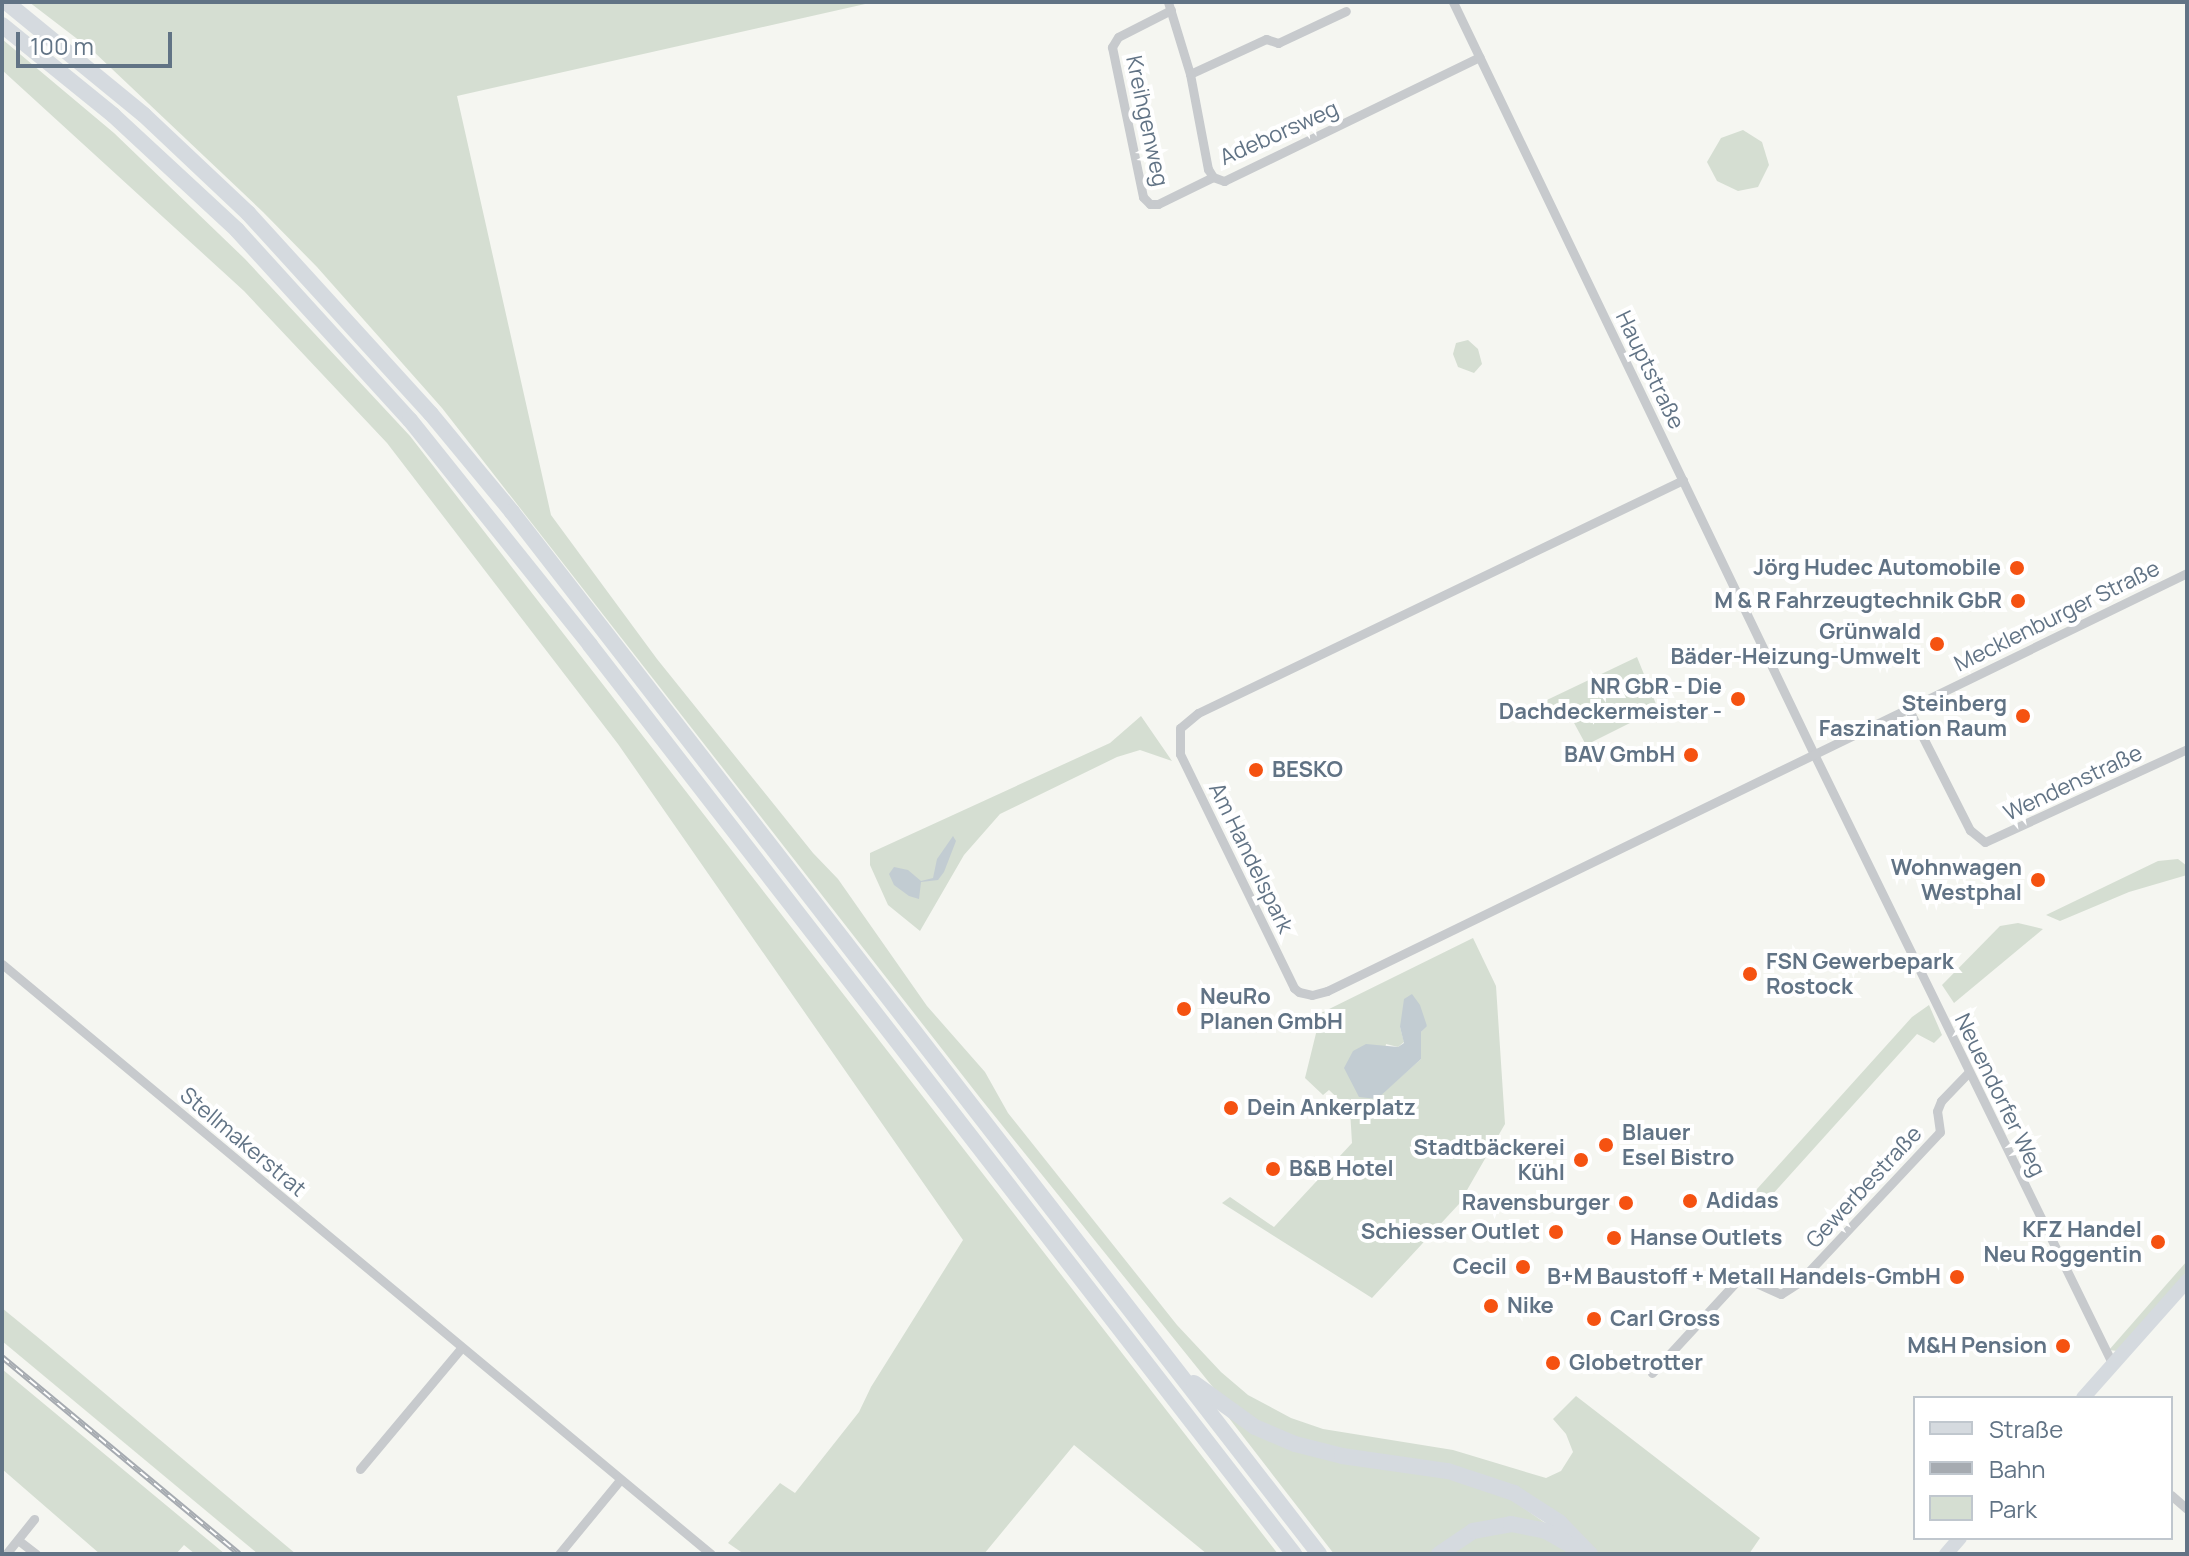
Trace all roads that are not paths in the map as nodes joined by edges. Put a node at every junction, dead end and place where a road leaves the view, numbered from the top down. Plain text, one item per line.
1 (6, 2) edge
2 (1453, 2) edge
3 (1170, 6) edge
4 (1346, 11) dead end
5 (2, 25) edge
6 (1479, 57) junction
7 (1190, 74) junction
8 (1213, 177) junction
9 (1683, 480) junction
10 (2187, 573) edge
11 (1908, 708) junction
12 (2187, 749) edge
13 (1814, 754) junction
14 (2, 964) edge
15 (1969, 1072) junction
16 (2187, 1281) edge
17 (461, 1348) junction
18 (2113, 1365) junction
19 (1179, 1372) junction
20 (1652, 1373) dead end
21 (2085, 1396) edge
22 (360, 1469) dead end
23 (620, 1480) junction
24 (34, 1519) dead end
25 (18, 1540) junction
26 (6, 1554) edge
27 (36, 1554) edge
28 (559, 1554) edge
29 (711, 1554) edge
30 (1294, 1554) edge
31 (1319, 1554) edge
32 (1439, 1554) edge
33 (1581, 1554) edge
34 (1590, 1554) edge

1 - 19 highway
2 - 6 street, Hauptstraße
3 - 7 street, Adeborsweg
3 - 8 street, Kreihgenweg
4 - 7 street
5 - 30 highway
6 - 8 street, Adeborsweg
6 - 9 street, Hauptstraße
7 - 8 street, Adeborsweg
9 - 13 street, Hauptstraße
9 - 13 street, Am Handelspark
10 - 11 street, Mecklenburger Straße
11 - 12 street, Wendenstraße
11 - 13 street, Mecklenburger Straße
13 - 15 street, Neuendorfer Weg
14 - 17 street, Stellmakerstrat
15 - 18 street, Neuendorfer Weg
15 - 20 street, Gewerbestraße
16 - 18 main road
17 - 22 street
17 - 23 street, Stellmakerstrat
18 - 21 main road
19 - 31 highway
19 - 34 highway
23 - 28 street
23 - 29 street, Stellmakerstrat
24 - 25 street
25 - 26 street
25 - 27 street
32 - 33 highway

